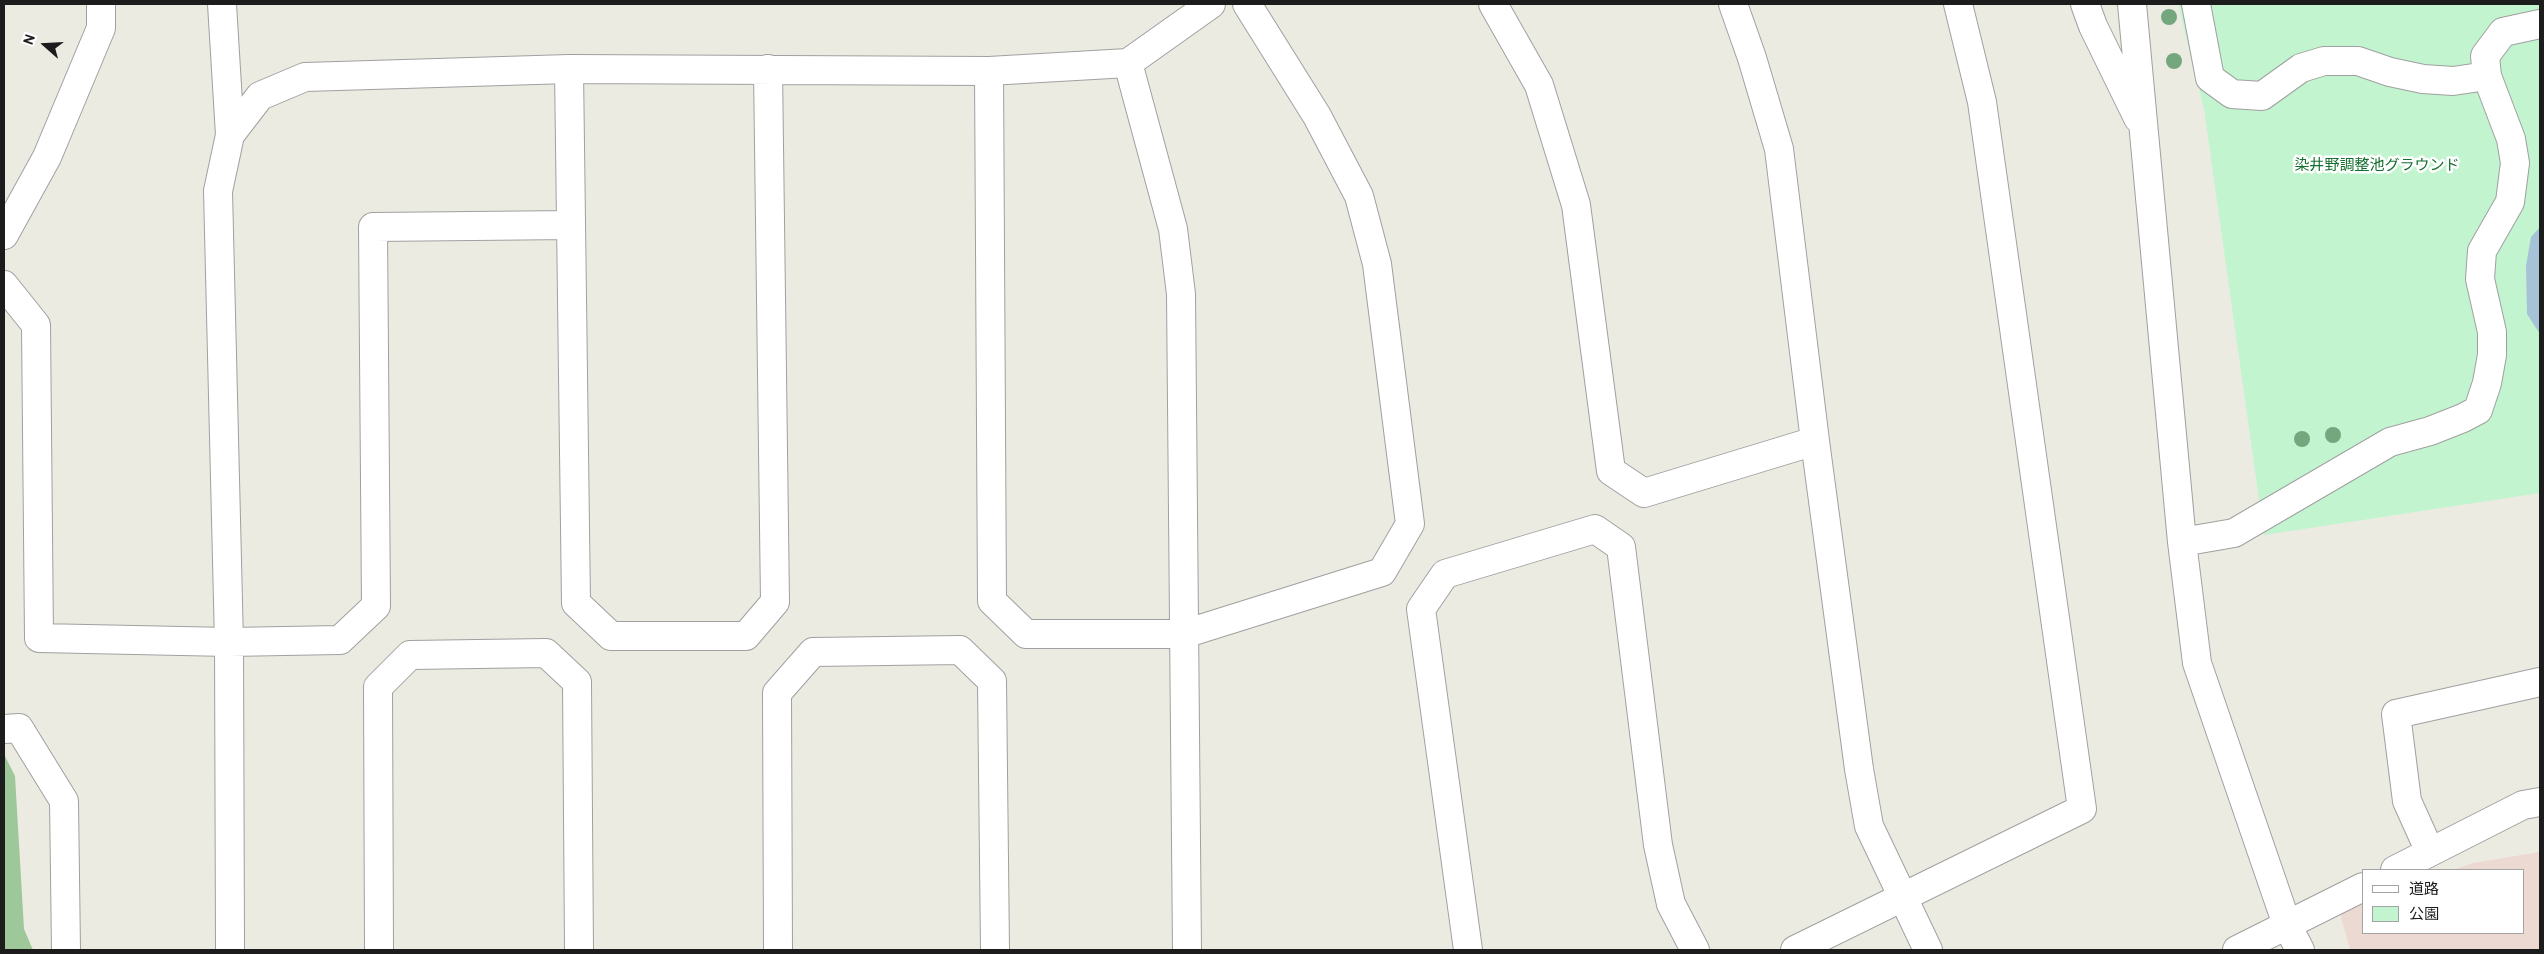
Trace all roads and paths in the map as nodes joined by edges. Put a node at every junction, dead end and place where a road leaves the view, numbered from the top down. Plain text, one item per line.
1 (101, 4) edge
2 (222, 4) edge
3 (1211, 4) edge
4 (1247, 4) edge
5 (1493, 4) edge
6 (1733, 4) edge
7 (1958, 4) edge
8 (2086, 4) edge
9 (2132, 4) edge
10 (2196, 4) edge
11 (2540, 24) edge
12 (1128, 63) junction
13 (569, 69) junction
14 (768, 69) junction
15 (990, 70) junction
16 (2487, 76) junction
17 (2145, 133) junction
18 (230, 135) junction
19 (571, 225) junction
20 (4, 235) edge
21 (4, 285) edge
22 (1815, 441) junction
23 (2182, 542) junction
24 (1184, 634) junction
25 (229, 642) junction
26 (2540, 682) edge
27 (4, 729) edge
28 (2540, 802) edge
29 (2430, 852) junction
30 (2397, 869) edge
31 (2362, 887) edge
32 (1901, 898) junction
33 (2288, 925) junction
34 (66, 950) edge
35 (230, 950) edge
36 (379, 950) edge
37 (579, 950) edge
38 (778, 950) edge
39 (995, 950) edge
40 (1187, 950) edge
41 (1468, 950) edge
42 (1695, 950) edge
43 (1795, 950) edge
44 (1928, 950) edge
45 (2237, 950) edge
46 (2300, 950) edge

1 - 20 street
2 - 18 street
3 - 12 street
4 - 24 street
5 - 22 street
6 - 22 street
7 - 32 street
8 - 17 street
9 - 17 street
10 - 16 street
11 - 16 street
12 - 15 street
12 - 24 street
13 - 14 street
13 - 18 street
13 - 19 street
14 - 15 street
14 - 19 street
15 - 24 street
16 - 23 street
17 - 23 street
18 - 25 street
19 - 25 street
21 - 25 street
22 - 32 street
23 - 33 street
24 - 40 street
25 - 35 street
26 - 29 street
27 - 34 street
28 - 29 street
29 - 30 street
31 - 33 street
32 - 43 street
32 - 44 street
33 - 45 street
33 - 46 street
36 - 37 street
38 - 39 street
41 - 42 street

